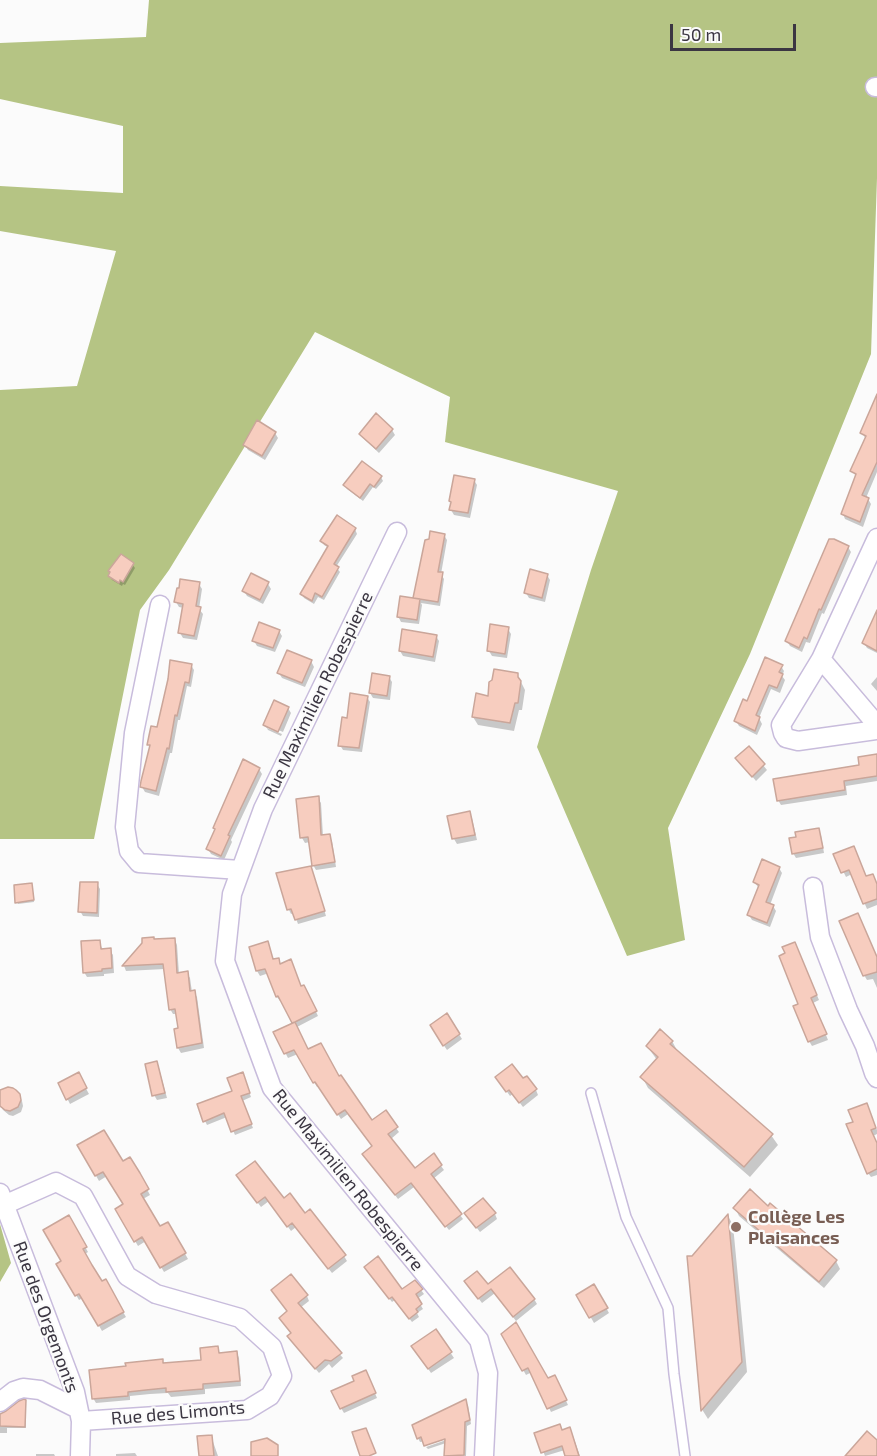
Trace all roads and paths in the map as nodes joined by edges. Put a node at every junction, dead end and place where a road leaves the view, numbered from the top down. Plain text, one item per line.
1 (397, 532) dead end
2 (877, 538) edge
3 (160, 605) dead end
4 (821, 659) junction
5 (877, 725) edge
6 (877, 729) edge
7 (240, 870) junction
8 (813, 887) dead end
9 (871, 1044) edge
10 (877, 1078) edge
11 (591, 1093) dead end
12 (2, 1199) edge
13 (0, 1402) edge
14 (80, 1415) junction
15 (80, 1456) edge
16 (484, 1456) edge
17 (685, 1456) edge

1 - 7 street, Rue Maximilien Robespierre
2 - 4 street
3 - 7 street
4 - 5 street
4 - 6 street
7 - 16 street, Rue Maximilien Robespierre
8 - 9 street
9 - 10 street
11 - 17 lane
12 - 14 street, Rue des Orgemonts
12 - 14 street, Rue des Limonts
13 - 14 street, Rue des Orgemonts
14 - 15 street, Rue des Orgemonts

